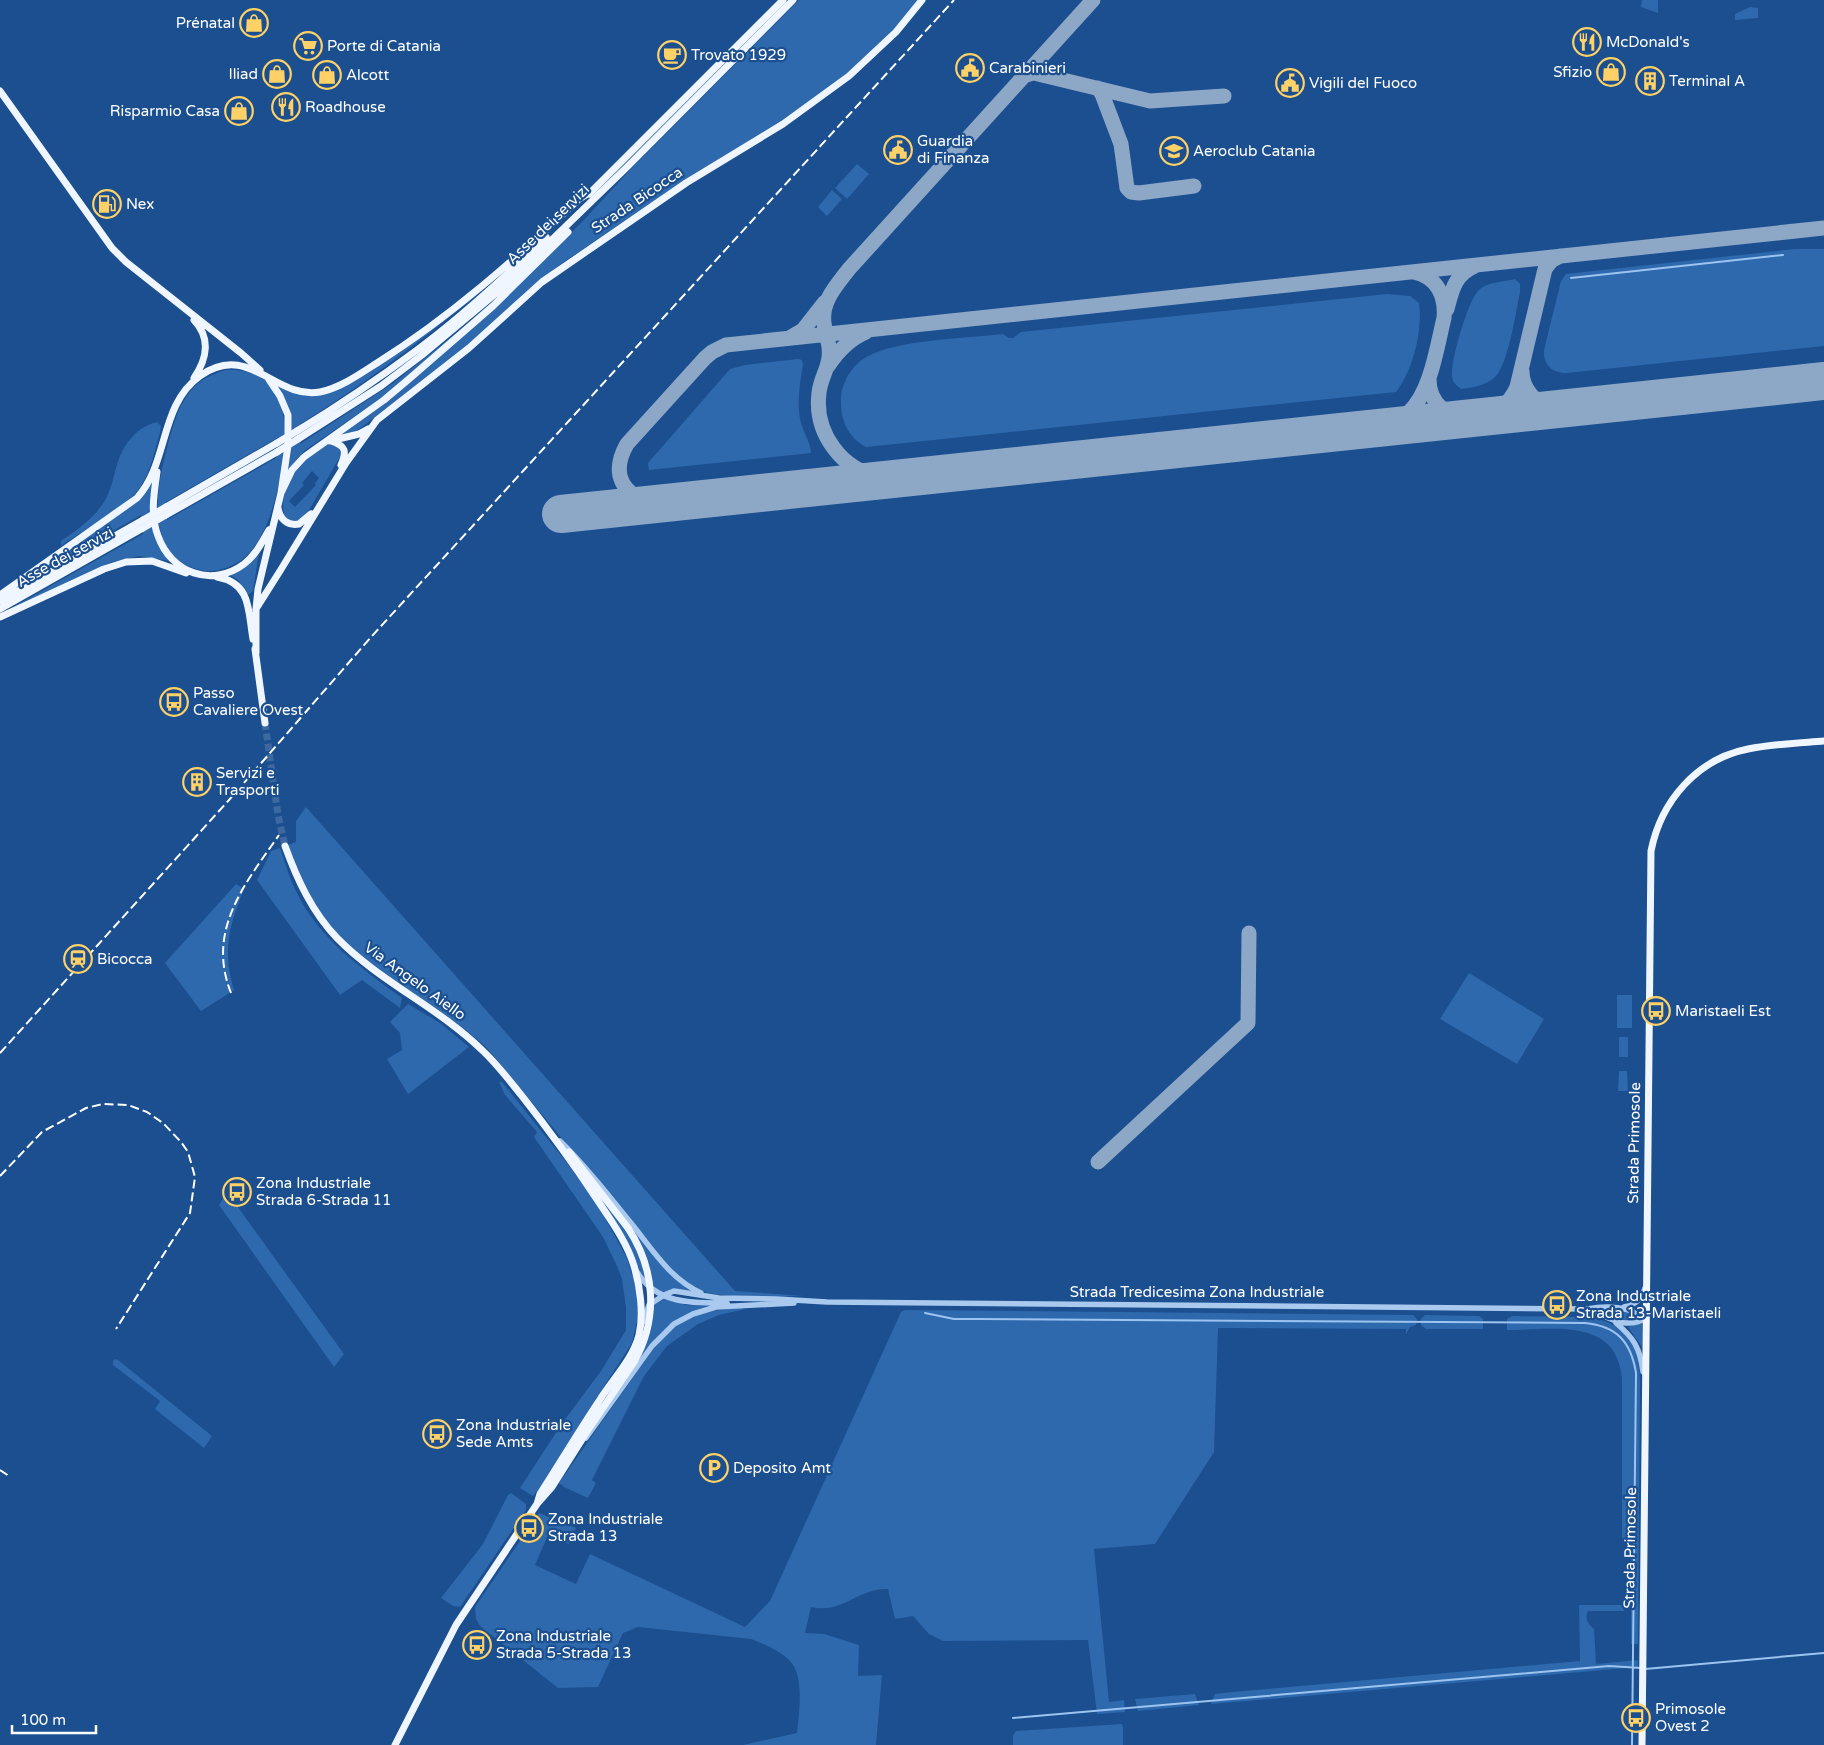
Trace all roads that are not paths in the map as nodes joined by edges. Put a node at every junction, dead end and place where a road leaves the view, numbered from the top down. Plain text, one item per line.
1 (783, 0) edge
2 (793, 0) edge
3 (922, 0) edge
4 (0, 91) edge
5 (614, 179) junction
6 (591, 192) junction
7 (182, 307) junction
8 (263, 374) junction
9 (188, 386) junction
10 (370, 428) junction
11 (298, 435) junction
12 (331, 441) junction
13 (320, 443) junction
14 (159, 458) junction
15 (331, 486) junction
16 (281, 493) junction
17 (278, 504) junction
18 (317, 509) junction
19 (166, 511) junction
20 (275, 518) junction
21 (143, 524) junction
22 (202, 576) junction
23 (213, 576) junction
24 (0, 595) edge
25 (0, 601) edge
26 (0, 609) edge
27 (256, 609) junction
28 (0, 617) edge
29 (256, 654) junction
30 (265, 723) tunnel mouth
31 (1824, 741) edge
32 (285, 846) tunnel mouth
33 (546, 1126) junction
34 (560, 1141) junction
35 (634, 1266) junction
36 (1646, 1283) junction
37 (664, 1295) junction
38 (708, 1296) junction
39 (806, 1302) junction
40 (776, 1305) junction
41 (1620, 1307) junction
42 (1587, 1309) junction
43 (1646, 1318) junction
44 (1615, 1321) junction
45 (639, 1334) junction
46 (1645, 1390) junction
47 (580, 1446) junction
48 (537, 1504) junction
49 (395, 1745) edge
50 (1642, 1745) edge

1 - 6 main road, Asse dei servizi
2 - 5 main road, Asse dei servizi
3 - 10 main road, Strada Bicocca
4 - 7 main road
5 - 11 main road, Asse dei servizi
5 - 13 main road
6 - 8 main road
6 - 11 main road, Asse dei servizi
7 - 8 main road
7 - 9 main road
8 - 9 main road
8 - 16 main road
9 - 14 main road
10 - 12 main road
10 - 15 main road
11 - 19 main road, bridge
11 - 19 main road, bridge
12 - 13 main road
12 - 15 main road
13 - 16 main road
14 - 22 main road
14 - 24 main road
15 - 18 main road
16 - 17 main road
17 - 18 main road
17 - 20 main road
18 - 27 main road
19 - 21 main road, bridge
20 - 23 main road
20 - 27 main road
21 - 25 main road, Asse dei servizi
21 - 26 main road, Asse dei servizi
22 - 23 main road
22 - 28 main road
23 - 29 main road
27 - 29 main road
29 - 30 main road
31 - 36 main road, Strada Primosole
32 - 33 main road, Via Angelo Aiello
33 - 34 main road
33 - 35 main road
34 - 38 street
34 - 47 main road, bridge
35 - 37 street
35 - 45 main road
36 - 41 street
36 - 43 main road, Strada Primosole
37 - 38 street
37 - 40 street
37 - 45 street
38 - 39 street
39 - 40 street
39 - 42 street, Strada Tredicesima Zona Industriale
40 - 47 street
41 - 42 street, Strada Tredicesima Zona Industriale
41 - 43 street
42 - 44 street
43 - 44 street
43 - 46 main road, Strada Primosole
44 - 46 street
45 - 48 main road
46 - 50 main road, Strada Primosole
47 - 48 main road
48 - 49 main road

